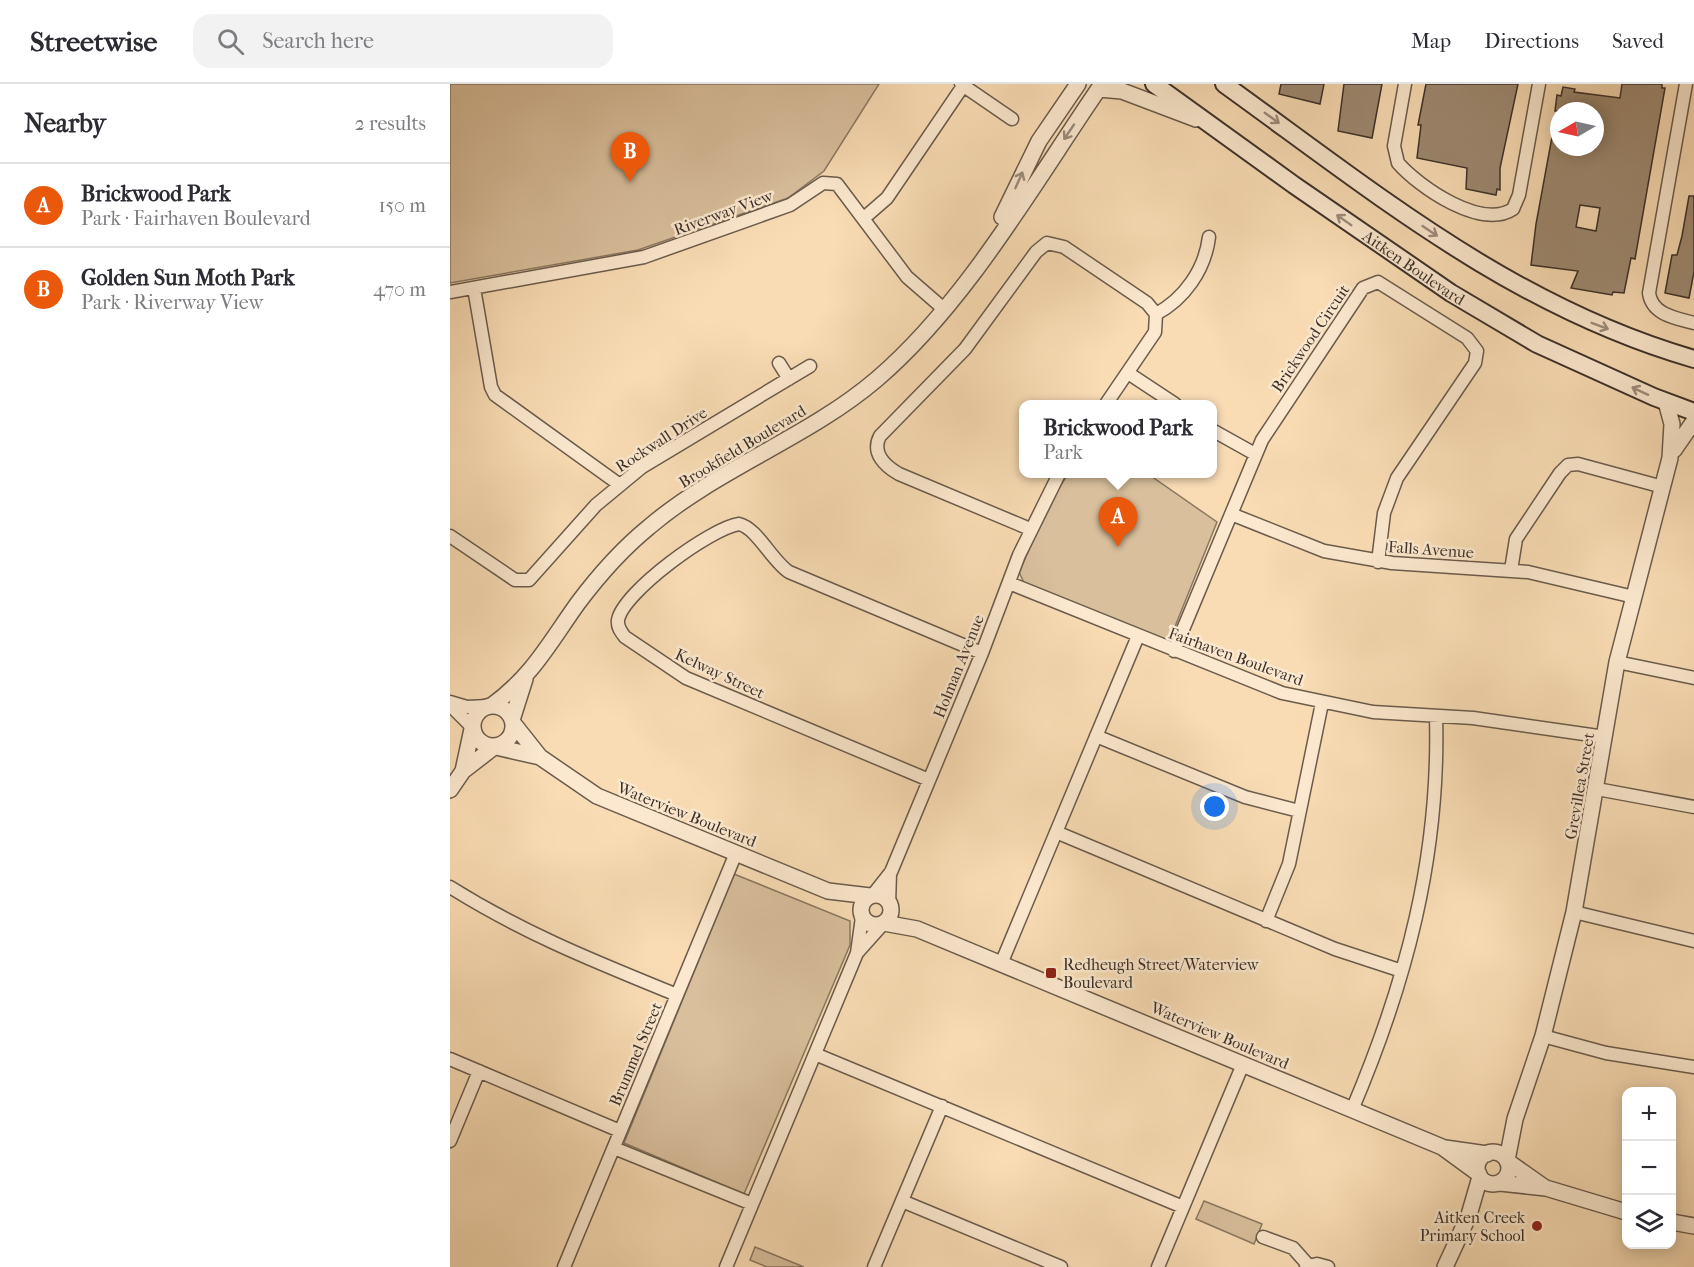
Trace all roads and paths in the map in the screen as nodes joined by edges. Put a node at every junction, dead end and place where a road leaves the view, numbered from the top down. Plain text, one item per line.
1 (1066, 84) edge
2 (1078, 84) edge
3 (1155, 84) edge
4 (1224, 84) edge
5 (1406, 84) edge
6 (1539, 84) edge
7 (1686, 84) edge
8 (962, 85) edge
9 (1101, 86) edge
10 (1012, 119) dead end
11 (1210, 124) junction
12 (1050, 125) junction
13 (864, 218) junction
14 (1209, 237) dead end
15 (986, 253) junction
16 (474, 288) junction
17 (450, 292) edge
18 (945, 310) junction
19 (1157, 317) junction
20 (1694, 323) edge
21 (1694, 359) edge
22 (779, 363) dead end
23 (810, 366) dead end
24 (1128, 373) junction
25 (789, 379) junction
26 (1109, 400) edge
27 (1168, 400) edge
28 (1666, 402) junction
29 (1694, 412) edge
30 (1694, 421) edge
31 (1217, 433) edge
32 (1255, 454) junction
33 (1670, 458) junction
34 (1057, 478) edge
35 (620, 485) junction
36 (1663, 487) junction
37 (1231, 514) junction
38 (1030, 529) junction
39 (450, 536) edge
40 (1378, 562) junction
41 (1511, 570) junction
42 (1009, 583) junction
43 (1634, 597) junction
44 (1138, 636) junction
45 (1174, 651) junction
46 (982, 653) junction
47 (1617, 662) junction
48 (1694, 678) edge
49 (525, 679) junction
50 (1322, 703) junction
51 (450, 704) edge
52 (490, 706) junction
53 (1436, 716) junction
54 (513, 721) junction
55 (472, 728) junction
56 (1096, 736) junction
57 (1605, 737) junction
58 (495, 747) junction
59 (540, 757) junction
60 (463, 771) junction
61 (929, 780) junction
62 (1597, 789) junction
63 (450, 790) edge
64 (1694, 807) edge
65 (1299, 811) junction
66 (1056, 832) junction
67 (736, 853) junction
68 (891, 872) junction
69 (450, 887) edge
70 (828, 891) junction
71 (871, 896) junction
72 (890, 905) junction
73 (1574, 912) junction
74 (861, 916) junction
75 (1266, 921) junction
76 (883, 924) junction
77 (917, 929) junction
78 (1694, 941) edge
79 (857, 953) junction
80 (1001, 964) junction
81 (1402, 971) junction
82 (677, 996) junction
83 (1543, 1036) junction
84 (815, 1054) junction
85 (450, 1059) edge
86 (1243, 1064) junction
87 (1694, 1067) edge
88 (479, 1071) junction
89 (942, 1106) junction
90 (1352, 1110) junction
91 (1515, 1119) junction
92 (620, 1131) junction
93 (450, 1141) edge
94 (1442, 1147) junction
95 (614, 1148) junction
96 (1489, 1153) junction
97 (1507, 1161) junction
98 (1479, 1175) junction
99 (1499, 1183) junction
100 (1546, 1188) junction
101 (902, 1201) junction
102 (753, 1204) junction
103 (1183, 1207) junction
104 (1622, 1211) edge
105 (1469, 1215) junction
106 (1676, 1223) edge
107 (1694, 1226) edge
108 (1263, 1237) dead end
109 (1307, 1266) edge
110 (564, 1267) edge
111 (726, 1267) edge
112 (874, 1267) edge
113 (1061, 1267) edge
114 (1158, 1267) edge
115 (1328, 1267) edge
116 (1445, 1267) edge

1 - 12 street
2 - 12 street, Brookfield Boulevard
3 - 11 main road, Aitken Boulevard
4 -> 21 main road
5 - 6 street
7 - 20 street
8 - 10 street
8 - 13 street
9 - 11 street
9 -> 15 street, Brookfield Boulevard
28 -> 11 main road, Aitken Boulevard
15 -> 12 street, Brookfield Boulevard
13 - 16 street, Riverway View
13 - 18 street, Riverway View
14 - 19 street
15 - 18 street, Brookfield Boulevard
16 - 17 street, Riverway View
16 - 35 street
18 - 49 street, Brookfield Boulevard
19 - 24 street
19 - 38 street
22 - 25 street
23 - 25 street, Rockwall Drive
24 - 26 street
24 - 27 street
25 - 35 street, Rockwall Drive
28 - 29 main road, Aitken Boulevard
28 - 33 street
30 - 33 street
31 - 32 street
32 - 37 street, Brickwood Circuit
32 - 40 street, Brickwood Circuit
33 - 36 street, Grevillea Street
34 - 38 street, Holman Avenue
35 - 39 street, Rockwall Drive
36 - 41 street
36 - 43 street, Grevillea Street
37 - 40 street, Falls Avenue
37 - 45 street, Brickwood Circuit
38 - 42 street, Holman Avenue
40 - 41 street, Falls Avenue
41 - 43 street, Falls Avenue
42 - 44 street, Fairhaven Boulevard
42 - 46 street, Holman Avenue
43 - 47 street, Grevillea Street
44 - 45 street, Fairhaven Boulevard
44 - 56 street
45 - 50 street, Fairhaven Boulevard
46 - 61 street, Holman Avenue
46 - 61 street, Kelway Street
47 - 48 street
47 - 57 street, Grevillea Street
49 - 52 street, Brookfield Boulevard
49 - 54 street, Brookfield Boulevard
50 - 53 street, Fairhaven Boulevard
50 - 65 street
51 - 52 street
51 - 55 street
52 - 54 street
52 - 55 street
53 - 57 street, Fairhaven Boulevard
53 - 81 street
54 - 58 street
54 - 59 street, Waterview Boulevard
55 - 58 street
55 - 60 street
56 - 65 street
56 - 66 street
57 - 62 street, Grevillea Street
58 - 59 street, Waterview Boulevard
58 - 60 street
59 - 67 street, Waterview Boulevard
60 - 63 street
61 - 68 street, Holman Avenue
62 - 64 street
62 - 73 street, Grevillea Street
65 - 75 street
66 - 75 street
66 - 80 street
67 - 70 street, Waterview Boulevard
67 - 82 street, Brummel Street
68 - 71 street, Holman Avenue
68 - 72 street, Holman Avenue
69 - 82 street
70 - 71 street, Waterview Boulevard
70 - 74 street, Waterview Boulevard
71 - 72 street
71 - 74 street
72 - 76 street
72 - 77 street, Waterview Boulevard
73 - 78 street
73 - 83 street, Grevillea Street
74 - 76 street
74 - 79 street
75 - 81 street
76 - 77 street, Waterview Boulevard
76 - 79 street
77 - 80 street, Waterview Boulevard
79 - 84 street
80 - 86 street, Waterview Boulevard
81 - 90 street
82 - 92 street, Brummel Street
83 - 87 street
83 - 91 street, Grevillea Street
84 - 89 street
84 - 102 street
85 - 88 street
86 - 90 street, Waterview Boulevard
86 - 103 street
88 - 92 street
88 - 93 street
89 - 101 street
89 - 103 street
90 - 94 street, Waterview Boulevard
91 - 96 street, Grevillea Street
91 - 97 street, Grevillea Street
92 - 95 street, Brummel Street
94 - 96 street, Waterview Boulevard
94 - 98 street, Waterview Boulevard
95 - 102 street
95 - 110 street, Brummel Street
96 - 97 street
96 - 98 street
97 - 99 street
97 - 100 street
98 - 99 street
98 - 105 street
99 - 100 street
99 - 105 street
100 - 104 street
101 - 112 street
101 - 113 street
102 - 111 street
103 - 114 street
105 - 116 street
106 - 107 street
108 - 109 street
109 - 115 street

